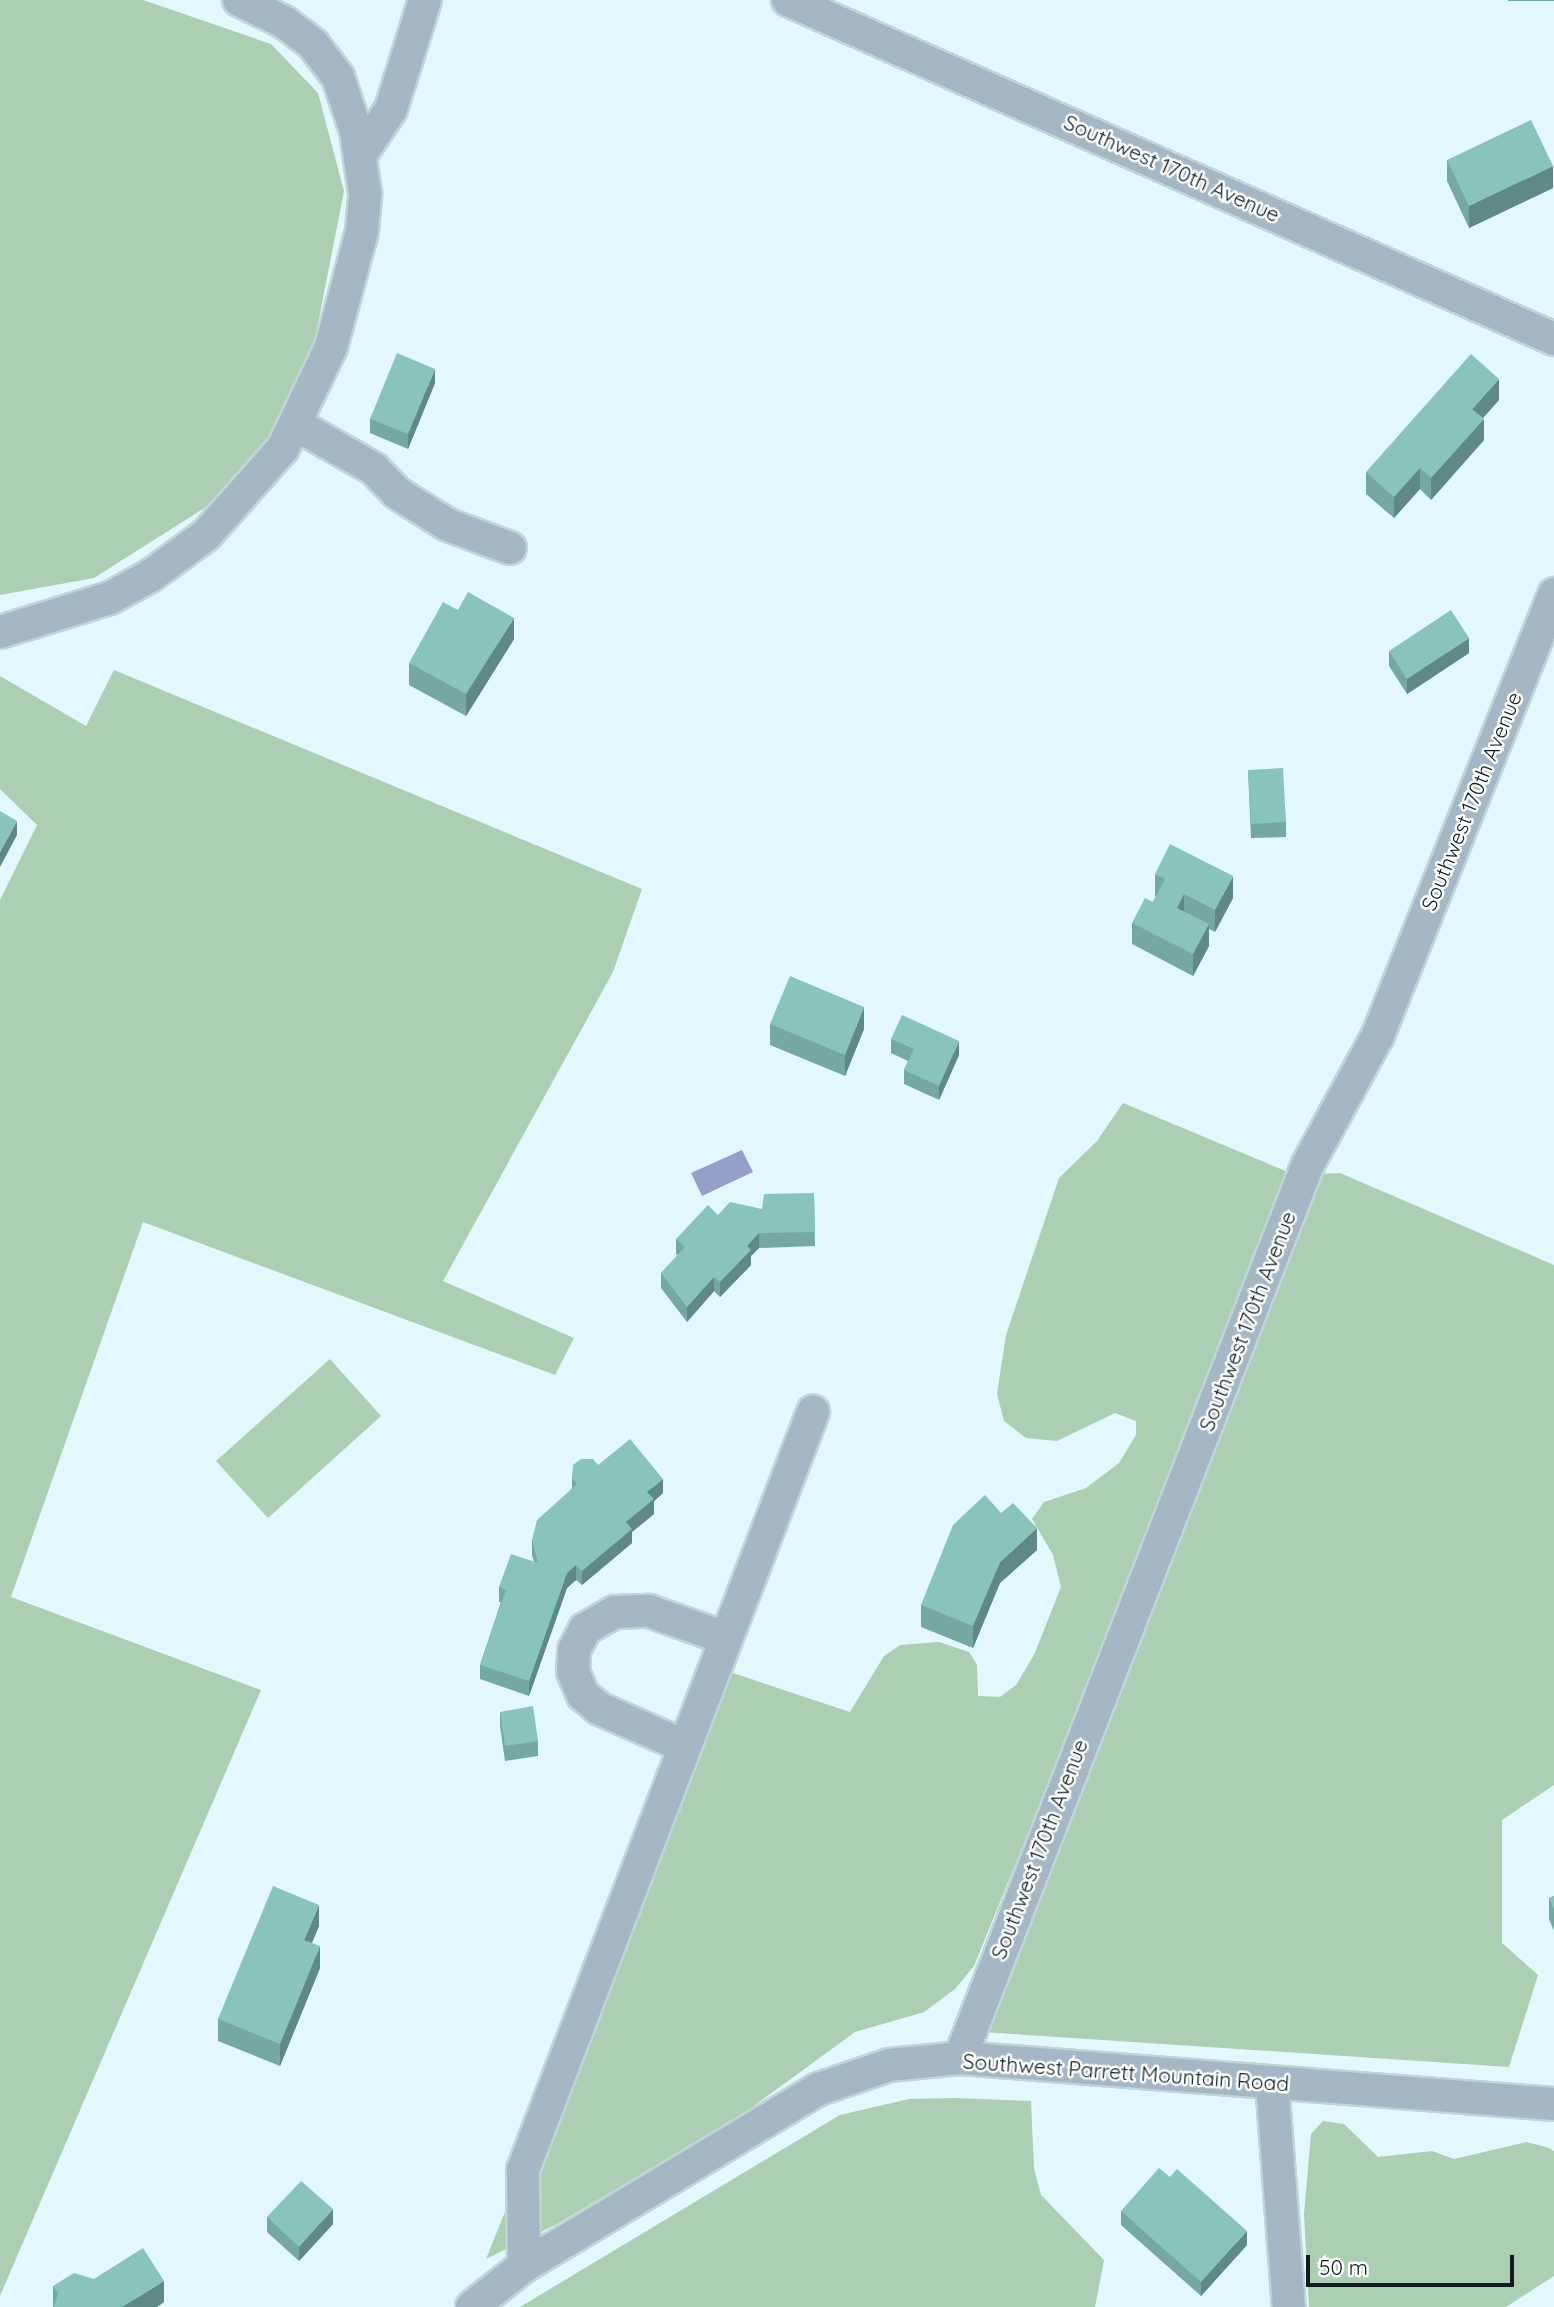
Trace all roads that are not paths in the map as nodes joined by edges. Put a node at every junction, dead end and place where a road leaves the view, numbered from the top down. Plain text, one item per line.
1 (240, 0) edge
2 (425, 0) edge
3 (788, 0) edge
4 (361, 153) junction
5 (1554, 339) edge
6 (297, 425) junction
7 (510, 548) dead end
8 (1554, 594) edge
9 (0, 632) edge
10 (813, 1412) dead end
11 (725, 1638) junction
12 (684, 1745) junction
13 (960, 2058) junction
14 (1272, 2083) junction
15 (1554, 2104) edge
16 (524, 2266) junction
17 (472, 2307) edge
18 (1289, 2307) edge

1 - 4 street
2 - 4 street
3 - 5 street, Southwest 170th Avenue
4 - 6 street
6 - 7 street
6 - 9 street
8 - 13 street, Southwest 170th Avenue
10 - 11 street
11 - 12 street
11 - 12 street
12 - 16 street
13 - 14 street, Southwest Parrett Mountain Road
13 - 16 street, Southwest Parrett Mountain Road
14 - 15 street, Southwest Parrett Mountain Road
14 - 18 street
16 - 17 street, Southwest Parrett Mountain Road

